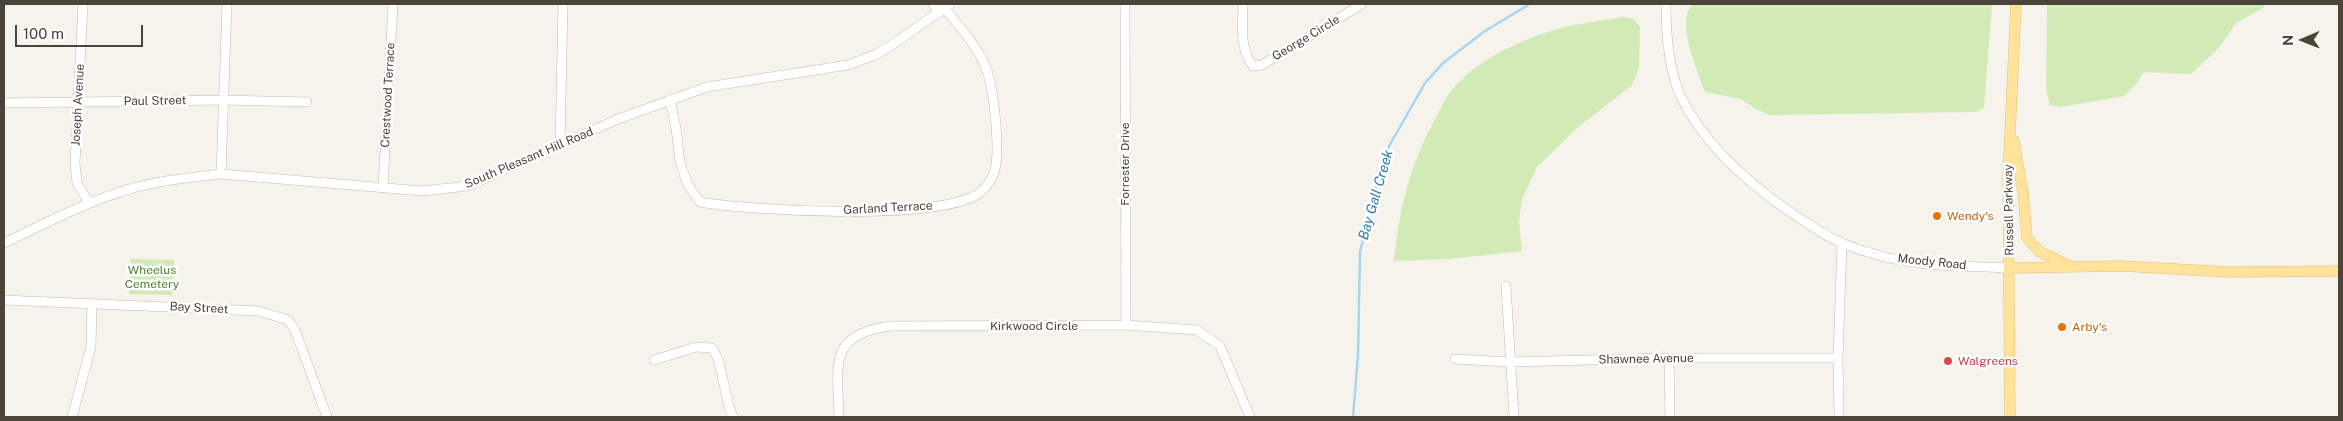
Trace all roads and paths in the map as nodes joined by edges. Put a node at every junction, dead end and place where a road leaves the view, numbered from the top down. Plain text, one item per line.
1 (83, 4) edge
2 (227, 4) edge
3 (393, 4) edge
4 (563, 4) edge
5 (933, 4) edge
6 (1125, 4) edge
7 (1243, 4) edge
8 (1362, 4) edge
9 (1666, 4) edge
10 (2016, 4) edge
11 (945, 9) edge
12 (223, 100) junction
13 (670, 100) junction
14 (78, 102) junction
15 (307, 102) dead end
16 (4, 103) edge
17 (2010, 123) junction
18 (560, 145) junction
19 (221, 174) junction
20 (383, 187) junction
21 (89, 203) junction
22 (4, 243) edge
23 (1842, 243) junction
24 (2073, 267) junction
25 (2010, 268) junction
26 (2339, 271) edge
27 (1506, 286) dead end
28 (4, 300) edge
29 (92, 303) junction
30 (1126, 325) junction
31 (1669, 358) junction
32 (1838, 358) junction
33 (1455, 359) dead end
34 (654, 360) dead end
35 (1509, 362) junction
36 (72, 417) edge
37 (327, 417) edge
38 (733, 417) edge
39 (839, 417) edge
40 (1250, 417) edge
41 (1514, 417) edge
42 (1670, 417) edge
43 (1839, 417) edge
44 (2010, 417) edge

1 - 14 street, Joseph Avenue
2 - 12 street
3 - 20 street, Crestwood Terrace
4 - 18 street
5 - 11 street
6 - 30 street, Forrester Drive
7 - 8 street, George Circle
9 - 23 street, Moody Road
10 - 17 main road, Russell Parkway
11 - 13 street, South Pleasant Hill Road
11 - 13 street, Garland Terrace
12 - 14 street, Paul Street
12 - 15 street, Paul Street
12 - 19 street
13 - 18 street, South Pleasant Hill Road
14 - 16 street, Paul Street
14 - 21 street, Joseph Avenue
17 - 24 main road
17 - 25 main road, Russell Parkway
18 - 20 street, South Pleasant Hill Road
19 - 20 street, South Pleasant Hill Road
19 - 21 street, South Pleasant Hill Road
21 - 22 street, South Pleasant Hill Road
23 - 25 street, Moody Road
23 - 32 street
24 - 25 main road, Moody Road
24 - 26 main road, Moody Road
25 - 44 main road, Russell Parkway
27 - 35 street
28 - 29 street, Bay Street
29 - 36 street
29 - 37 street, Bay Street
30 - 39 street, Kirkwood Circle
30 - 40 street, Kirkwood Circle
31 - 32 street, Shawnee Avenue
31 - 35 street, Shawnee Avenue
31 - 42 street
32 - 43 street
33 - 35 street, Shawnee Avenue
34 - 38 street
35 - 41 street

